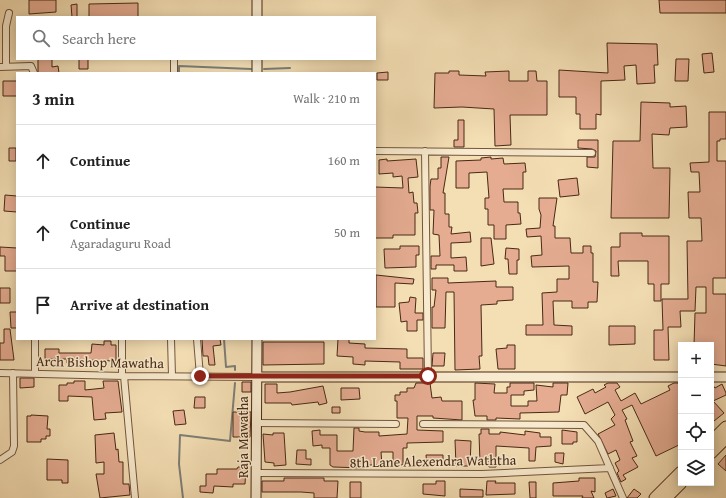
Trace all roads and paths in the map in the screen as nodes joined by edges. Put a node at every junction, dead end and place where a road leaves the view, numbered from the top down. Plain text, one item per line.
1 (257, 0) edge
2 (9, 13) dead end
3 (257, 16) edge
4 (174, 60) edge
5 (257, 60) edge
6 (32, 62) edge
7 (3, 66) edge
8 (34, 72) edge
9 (174, 72) edge
10 (257, 72) edge
11 (376, 151) edge
12 (425, 151) junction
13 (592, 153) dead end
14 (35, 340) edge
15 (122, 340) edge
16 (171, 340) edge
17 (197, 340) edge
18 (257, 340) edge
19 (0, 373) edge
20 (13, 373) junction
21 (35, 373) junction
22 (123, 376) junction
23 (172, 376) junction
24 (200, 376) junction
25 (428, 376) junction
26 (257, 377) junction
27 (678, 377) edge
28 (714, 377) edge
29 (726, 377) edge
30 (257, 423) junction
31 (396, 424) dead end
32 (422, 424) dead end
33 (726, 427) edge
34 (726, 438) edge
35 (714, 439) edge
36 (714, 450) edge
37 (0, 460) edge
38 (610, 468) junction
39 (257, 473) junction
40 (678, 475) edge
41 (678, 486) edge
42 (135, 498) edge
43 (256, 498) edge
44 (623, 498) edge
45 (655, 498) edge
46 (666, 498) edge

1 - 3 street
2 - 7 street
4 - 9 street
5 - 10 street
6 - 7 street
6 - 8 street
11 - 12 street
12 - 13 street
12 - 25 street
14 - 21 street
15 - 22 street
16 - 23 street
17 - 24 street
18 - 26 street, Raja Mawatha
19 - 20 street, Arch Bishop Mawatha
20 - 21 street, Arch Bishop Mawatha
20 - 37 street
21 - 22 street, Arch Bishop Mawatha
22 - 23 street, Arch Bishop Mawatha
22 - 42 street
23 - 24 street, Arch Bishop Mawatha
24 - 26 street, Arch Bishop Mawatha
25 - 26 street
25 - 27 street
26 - 30 street, Raja Mawatha
28 - 29 street
30 - 31 street
30 - 39 street, Raja Mawatha
32 - 38 street
33 - 35 highway
34 - 36 highway
38 - 39 street, 8th Lane Alexendra Waththa
38 - 44 street
39 - 43 street, Raja Mawatha
40 - 45 highway
41 - 46 highway

